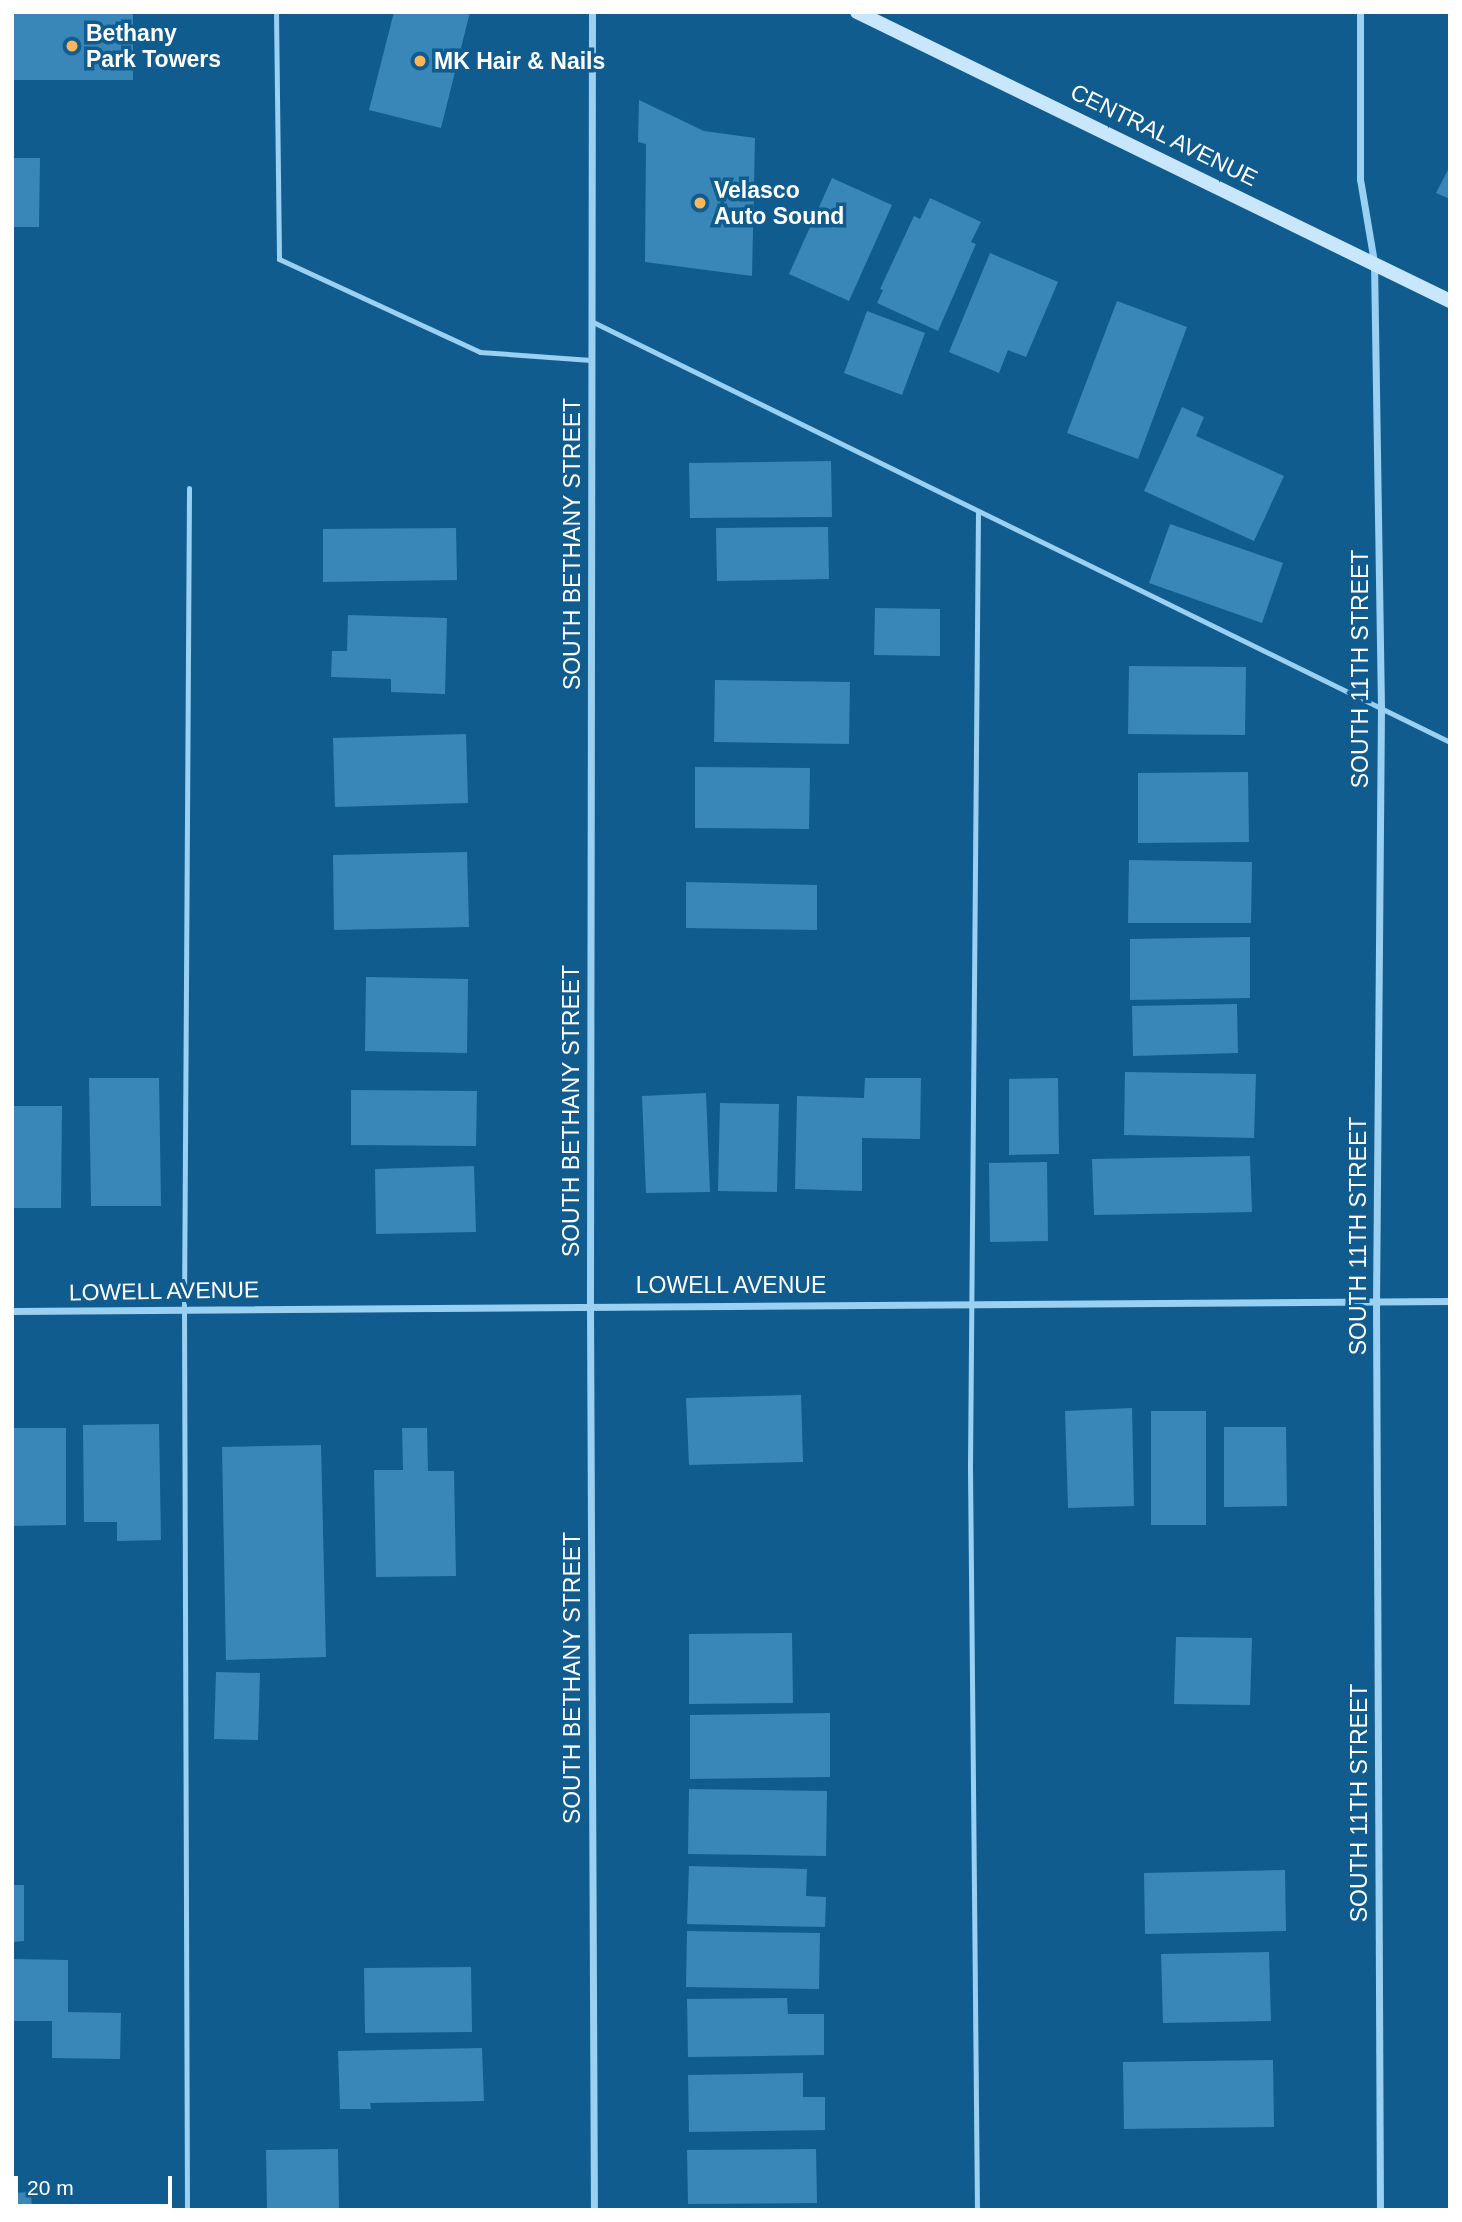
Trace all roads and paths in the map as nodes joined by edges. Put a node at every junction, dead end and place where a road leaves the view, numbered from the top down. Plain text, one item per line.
1 (276, 12) edge
2 (592, 12) edge
3 (857, 12) edge
4 (1360, 12) edge
5 (1374, 262) junction
6 (1450, 301) edge
7 (592, 321) junction
8 (592, 360) junction
9 (189, 488) dead end
10 (978, 511) junction
11 (1381, 708) junction
12 (1450, 742) edge
13 (1376, 1301) junction
14 (1450, 1301) edge
15 (974, 1303) junction
16 (590, 1305) junction
17 (184, 1310) junction
18 (12, 1311) edge
19 (187, 2210) edge
20 (594, 2210) edge
21 (976, 2210) edge
22 (1380, 2210) edge

1 - 8 lane
2 - 7 street, SOUTH BETHANY STREET
3 - 5 main road, CENTRAL AVENUE
4 - 5 street, SOUTH 11TH STREET
5 - 6 main road, CENTRAL AVENUE
5 - 11 street, SOUTH 11TH STREET
7 - 8 street, SOUTH BETHANY STREET
7 - 10 lane
8 - 16 street, SOUTH BETHANY STREET
9 - 17 lane
10 - 11 lane
10 - 15 lane
11 - 12 lane
11 - 13 street, SOUTH 11TH STREET
13 - 14 street, LOWELL AVENUE
13 - 15 street, LOWELL AVENUE
13 - 22 street, SOUTH 11TH STREET
15 - 16 street, LOWELL AVENUE
15 - 21 lane
16 - 17 street, LOWELL AVENUE
16 - 20 street, SOUTH BETHANY STREET
17 - 18 street, LOWELL AVENUE
17 - 19 lane

